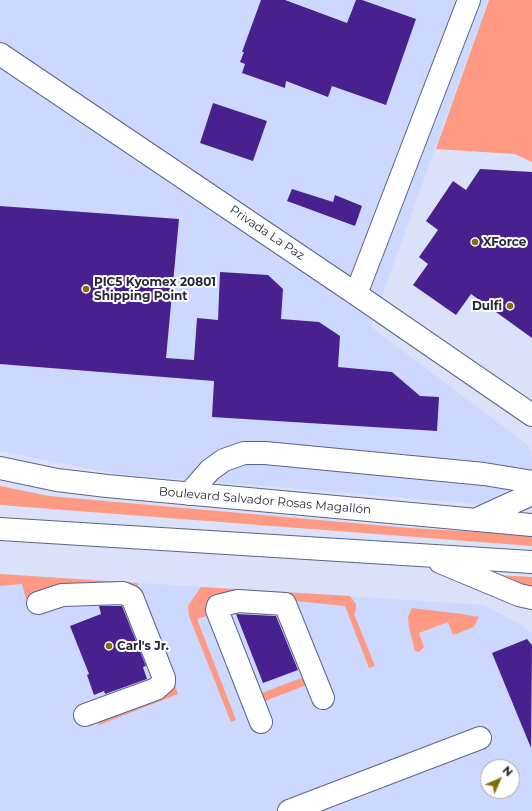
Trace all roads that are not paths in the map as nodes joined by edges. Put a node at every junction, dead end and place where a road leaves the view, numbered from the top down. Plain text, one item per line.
1 (469, 0) edge
2 (0, 54) edge
3 (356, 294) junction
4 (532, 415) edge
5 (0, 468) edge
6 (532, 482) edge
7 (189, 494) junction
8 (532, 494) edge
9 (474, 520) junction
10 (532, 525) edge
11 (0, 529) edge
12 (427, 556) junction
13 (532, 562) edge
14 (532, 598) edge
15 (38, 603) dead end
16 (323, 698) dead end
17 (85, 715) dead end
18 (261, 722) dead end
19 (480, 738) dead end
20 (290, 811) edge

1 - 3 main road
2 - 3 main road, Privada La Paz
3 - 4 main road, Privada La Paz
5 - 7 main road, Boulevard Salvador Rosas Magallón
6 - 7 main road
7 - 9 main road, Boulevard Salvador Rosas Magallón
8 - 9 main road
9 - 10 main road, Boulevard Salvador Rosas Magallón
11 - 12 main road
12 - 13 main road
12 - 14 main road
15 - 17 main road
16 - 18 main road
19 - 20 main road

